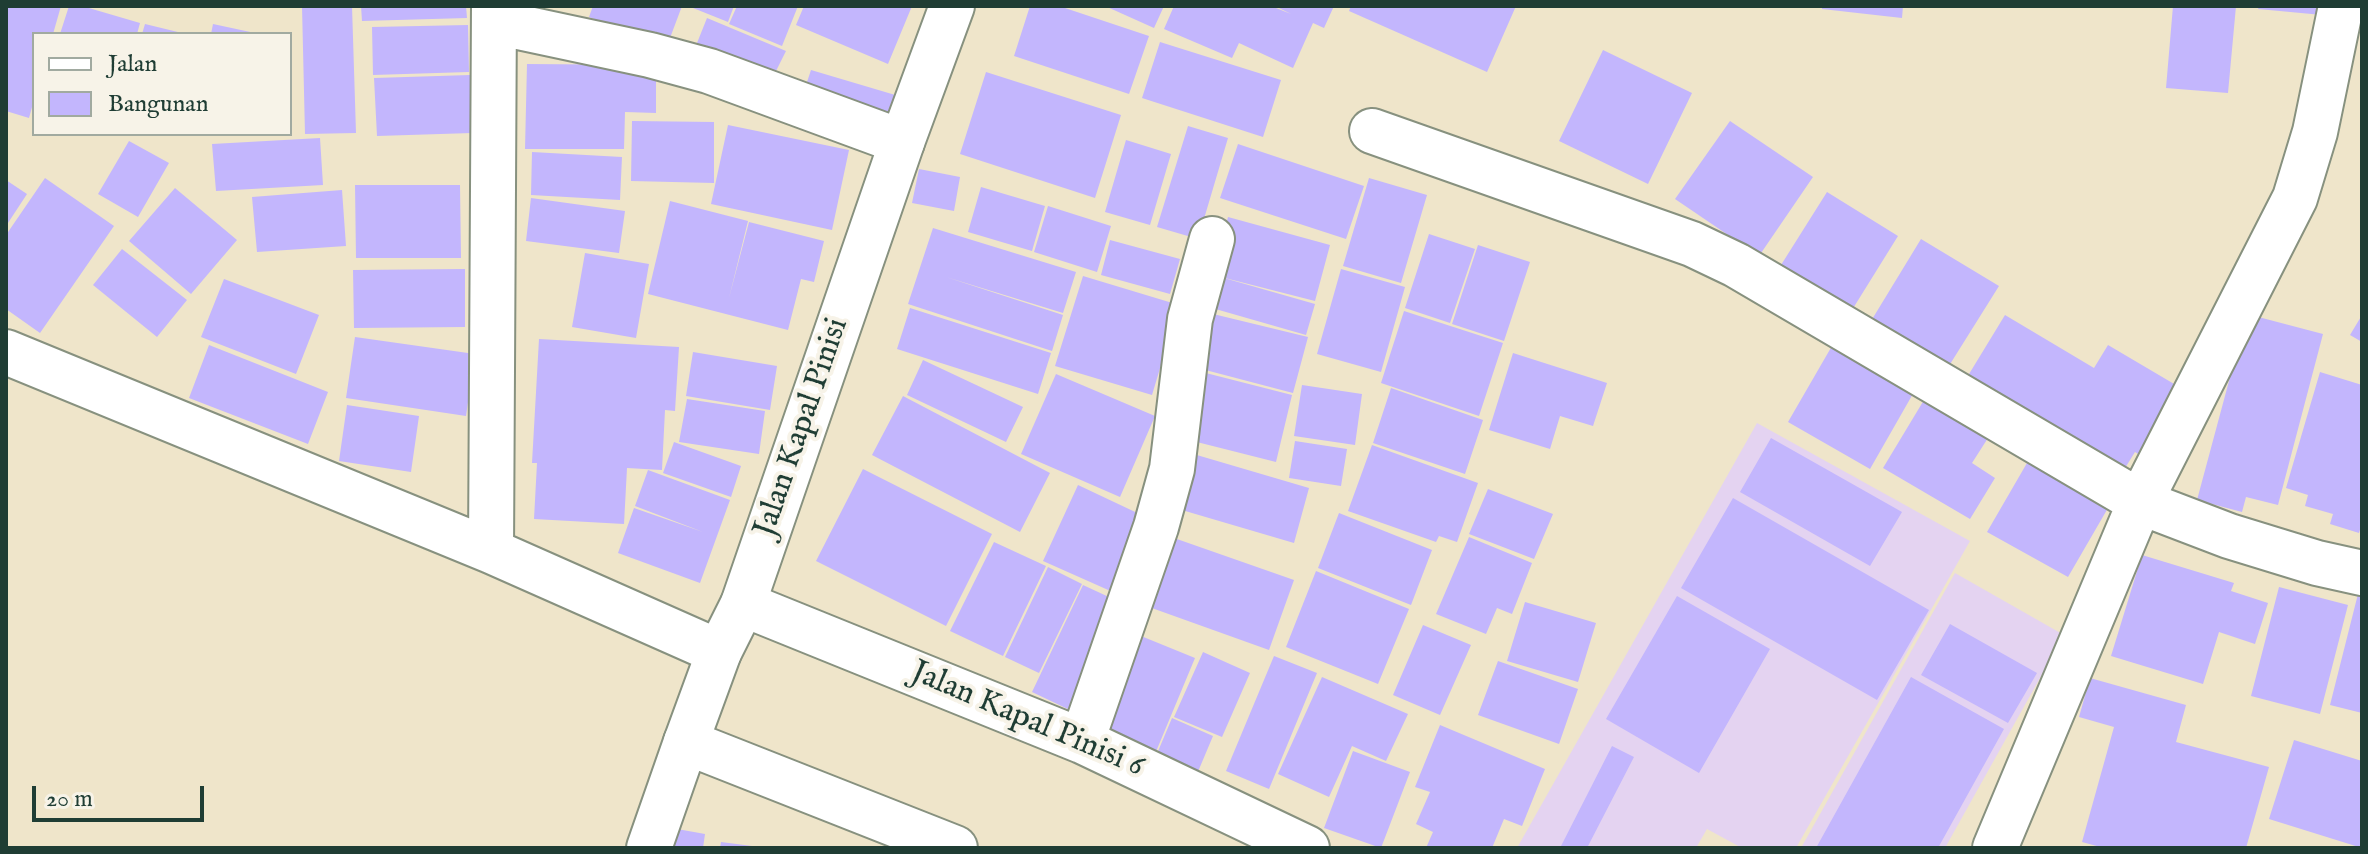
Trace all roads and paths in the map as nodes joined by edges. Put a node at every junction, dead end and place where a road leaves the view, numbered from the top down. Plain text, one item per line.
1 (952, 6) edge
2 (2341, 6) edge
3 (494, 14) edge
4 (1372, 131) dead end
5 (902, 142) junction
6 (1212, 239) dead end
7 (6, 352) edge
8 (2140, 502) junction
9 (491, 551) junction
10 (2362, 573) edge
11 (743, 604) junction
12 (719, 652) junction
13 (1082, 741) junction
14 (686, 742) junction
15 (649, 848) edge
16 (955, 848) edge
17 (1307, 848) edge
18 (1995, 848) edge

1 - 5 street, Jalan Kapal Pinisi
2 - 8 street
3 - 5 street
3 - 9 street
4 - 8 street
5 - 11 street, Jalan Kapal Pinisi
6 - 13 street
7 - 9 street
8 - 10 street
8 - 18 street
9 - 12 street
11 - 12 street, Jalan Kapal Pinisi
11 - 13 street, Jalan Kapal Pinisi 6
12 - 14 street, Jalan Kapal Pinisi
13 - 17 street, Jalan Kapal Pinisi 6
14 - 15 street, Jalan Kapal Pinisi
14 - 16 street

